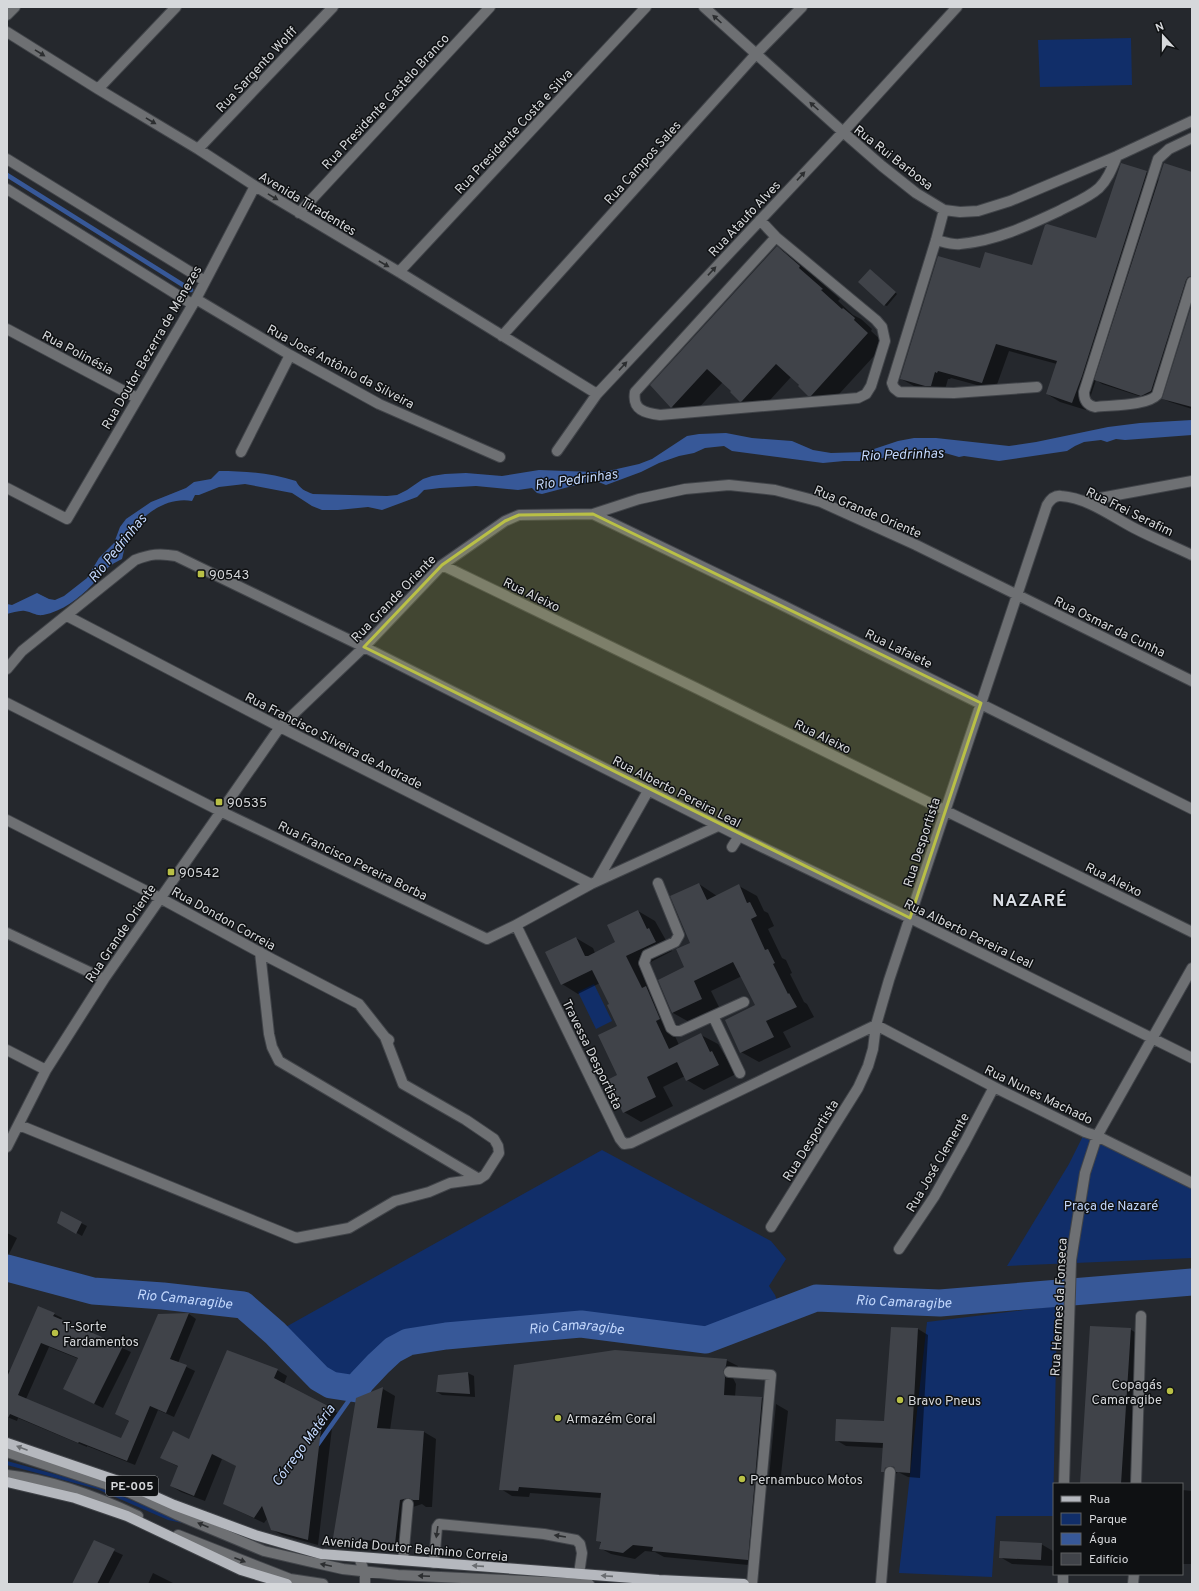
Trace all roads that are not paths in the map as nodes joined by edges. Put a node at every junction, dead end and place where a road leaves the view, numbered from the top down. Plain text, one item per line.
1 (14, 7) edge
2 (176, 7) edge
3 (333, 7) edge
4 (490, 7) edge
5 (646, 7) edge
6 (704, 7) edge
7 (802, 7) edge
8 (957, 7) edge
9 (7, 15) edge
10 (7, 32) edge
11 (756, 54) junction
12 (98, 89) junction
13 (1192, 121) edge
14 (843, 132) junction
15 (1192, 138) edge
16 (198, 149) junction
17 (1117, 156) junction
18 (7, 159) edge
19 (255, 186) junction
20 (7, 189) edge
21 (944, 210) junction
22 (299, 213) junction
23 (760, 220) junction
24 (776, 237) junction
25 (936, 240) junction
26 (399, 272) junction
27 (205, 281) junction
28 (1192, 282) edge
29 (194, 302) junction
30 (7, 329) edge
31 (502, 336) junction
32 (290, 355) junction
33 (1036, 387) dead end
34 (597, 394) junction
35 (137, 398) junction
36 (557, 451) dead end
37 (241, 452) dead end
38 (500, 458) dead end
39 (1192, 481) edge
40 (7, 488) edge
41 (1055, 497) joint
42 (1084, 501) junction
43 (593, 514) junction
44 (1192, 555) edge
45 (442, 565) junction
46 (1016, 594) junction
47 (67, 616) junction
48 (364, 648) junction
49 (7, 669) edge
50 (1192, 681) edge
51 (7, 703) edge
52 (981, 703) junction
53 (280, 727) junction
54 (648, 791) junction
55 (1192, 809) edge
56 (220, 811) junction
57 (945, 811) junction
58 (7, 820) edge
59 (718, 826) junction
60 (739, 836) junction
61 (732, 847) dead end
62 (594, 882) junction
63 (658, 883) dead end
64 (160, 898) junction
65 (910, 918) junction
66 (516, 926) junction
67 (1192, 932) edge
68 (7, 933) edge
69 (260, 952) junction
70 (1192, 968) edge
71 (104, 979) junction
72 (744, 1002) dead end
73 (714, 1016) junction
74 (876, 1025) junction
75 (384, 1037) junction
76 (1152, 1039) junction
77 (394, 1044) dead end
78 (7, 1050) edge
79 (1192, 1058) edge
80 (46, 1070) junction
81 (740, 1073) dead end
82 (994, 1087) junction
83 (19, 1125) junction
84 (1097, 1136) junction
85 (7, 1148) edge
86 (479, 1179) junction
87 (1192, 1183) edge
88 (771, 1227) dead end
89 (899, 1249) dead end
90 (1141, 1316) dead end
91 (729, 1372) dead end
92 (7, 1443) edge
93 (7, 1452) edge
94 (890, 1472) dead end
95 (7, 1475) edge
96 (7, 1482) edge
97 (1064, 1483) edge
98 (1136, 1483) edge
99 (408, 1504) dead end
100 (359, 1557) junction
101 (403, 1560) junction
102 (434, 1563) junction
103 (364, 1572) junction
104 (579, 1574) junction
105 (287, 1584) edge
106 (323, 1584) edge
107 (365, 1584) edge
108 (589, 1584) edge
109 (744, 1584) edge
110 (752, 1584) edge
111 (881, 1584) edge

1 - 9 street
2 - 12 street
3 - 16 street, Rua Sargento Wolff
4 - 22 street, Rua Presidente Castelo Branco
5 - 26 street, Rua Presidente Costa e Silva
11 -> 6 street, Rua Rui Barbosa
7 - 11 street, Rua Campos Sales
8 - 14 street, Rua Ataufo Alves
10 -> 12 street, Avenida Tiradentes
14 -> 11 street, Rua Rui Barbosa
11 - 31 street, Rua Campos Sales
12 -> 16 street, Avenida Tiradentes
13 - 17 street, Rua Rui Barbosa
14 - 21 street, Rua Rui Barbosa
23 -> 14 street, Rua Ataufo Alves
15 - 28 street
16 - 19 street, Avenida Tiradentes
17 - 21 street, Rua Rui Barbosa
17 - 25 street
18 - 27 street
19 -> 22 street, Avenida Tiradentes
19 - 27 street, Rua Doutor Bezerra de Menezes
20 - 29 street, Rua José Antônio da Silveira
21 - 25 street
22 -> 26 street, Avenida Tiradentes
23 - 24 street
34 -> 23 street, Rua Ataufo Alves
24 - 24 street
25 - 33 street
26 - 31 street, Avenida Tiradentes
27 - 29 street, Rua Doutor Bezerra de Menezes
29 - 32 street, Rua José Antônio da Silveira
29 - 35 street, Rua Doutor Bezerra de Menezes
30 - 35 street, Rua Polinésia
31 - 34 street, Avenida Tiradentes
32 - 37 street
32 - 38 street, Rua José Antônio da Silveira
34 - 36 street, Rua Ataufo Alves
35 - 40 street, Rua Doutor Bezerra de Menezes
39 - 42 street
41 - 42 street, Rua Frei Serafim
41 - 46 street, Rua Desportista
42 - 44 street, Rua Frei Serafim
43 - 45 street, Rua Grande Oriente
43 - 46 street, Rua Grande Oriente
43 - 52 street, Rua Lafaiete
45 - 48 street, Rua Grande Oriente
45 - 57 street, Rua Aleixo
46 - 50 street, Rua Osmar da Cunha
46 - 52 street, Rua Desportista
47 - 48 street, Rua Alberto Pereira Leal
47 - 49 street
47 - 53 street, Rua Francisco Silveira de Andrade
48 - 53 street, Rua Grande Oriente
48 - 54 street, Rua Alberto Pereira Leal
51 - 56 street, Rua Francisco Pereira Borba
52 - 55 street, Rua Lafaiete
52 - 57 street, Rua Desportista
53 - 56 street, Rua Grande Oriente
53 - 62 street, Rua Francisco Silveira de Andrade
54 - 59 street, Rua Alberto Pereira Leal
54 - 62 street
56 - 64 street, Rua Grande Oriente
56 - 66 street, Rua Francisco Pereira Borba
57 - 65 street, Rua Desportista
57 - 67 street, Rua Aleixo
58 - 64 street, Rua Dondon Correia
59 - 60 street, Rua Alberto Pereira Leal
59 - 62 street
60 - 61 street
60 - 65 street, Rua Alberto Pereira Leal
62 - 66 street
63 - 73 street
64 - 69 street, Rua Dondon Correia
64 - 71 street, Rua Grande Oriente
65 - 74 street, Rua Desportista
65 - 76 street, Rua Alberto Pereira Leal
66 - 74 street, Travessa Desportista
68 - 71 street
69 - 75 street, Rua Dondon Correia
69 - 86 street
70 - 76 street, Rua Hermes da Fonseca
71 - 80 street, Rua Grande Oriente
72 - 73 street
73 - 81 street
74 - 82 street, Rua Nunes Machado
74 - 88 street, Rua Desportista
75 - 77 street, Rua Dondon Correia
75 - 86 street
76 - 79 street, Rua Alberto Pereira Leal
76 - 84 street, Rua Hermes da Fonseca
78 - 80 street
80 - 83 street, Rua Grande Oriente
82 - 84 street, Rua Nunes Machado
82 - 89 street, Rua José Clemente
83 - 85 street, Rua Grande Oriente
83 - 86 street
84 - 87 street, Rua Nunes Machado
84 - 97 street, Rua Hermes da Fonseca
90 - 98 street
91 - 110 street
100 -> 92 main road, Avenida Doutor Belmino Correia / PE-005
103 -> 93 street
94 - 111 street
95 -> 106 street
96 - 105 main road, PE-005
99 - 101 street
100 - 101 main road, Avenida Doutor Belmino Correia / PE-005
100 - 103 street
101 - 102 main road, Avenida Doutor Belmino Correia / PE-005
104 -> 102 main road, Avenida Doutor Belmino Correia / PE-005
104 -> 102 street
103 - 107 street
108 -> 103 street
109 -> 104 main road, Avenida Doutor Belmino Correia / PE-005

